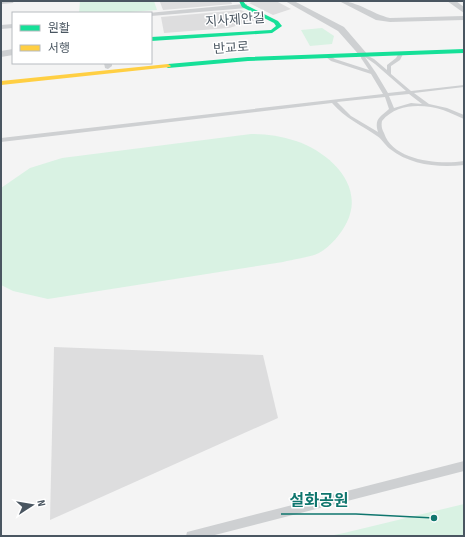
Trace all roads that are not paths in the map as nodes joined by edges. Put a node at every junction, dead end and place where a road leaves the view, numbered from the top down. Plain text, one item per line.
1 (10, 1) edge
2 (289, 1) edge
3 (343, 1) edge
4 (451, 1) edge
5 (1, 2) edge
6 (243, 4) edge
7 (464, 11) edge
8 (152, 14) edge
9 (464, 18) edge
10 (12, 26) edge
11 (1, 27) edge
12 (152, 39) edge
13 (464, 44) edge
14 (464, 51) edge
15 (12, 52) edge
16 (361, 52) junction
17 (1, 54) edge
18 (401, 54) junction
19 (328, 57) junction
20 (152, 62) edge
21 (108, 64) edge
22 (374, 73) junction
23 (389, 73) junction
24 (1, 76) edge
25 (1, 82) edge
26 (464, 86) edge
27 (410, 92) junction
28 (387, 95) junction
29 (334, 102) junction
30 (427, 105) junction
31 (392, 110) junction
32 (454, 112) junction
33 (464, 113) edge
34 (464, 117) edge
35 (382, 136) junction
36 (1, 140) edge
37 (462, 165) edge
38 (464, 466) edge
39 (191, 536) edge

1 - 5 street
2 - 16 street
3 - 9 street
4 - 7 street
6 - 8 street, 지사제안길
6 - 12 street, 지사제안길
10 - 11 street
13 - 16 street, 반교로
14 - 18 street, 반교로
15 - 17 street
16 - 18 street, 반교로
16 - 19 street, 반교로
16 - 20 street, 반교로
16 - 22 lane
16 - 23 lane
18 - 23 lane
19 - 22 lane
19 - 25 street, 반교로
21 - 24 street
22 - 28 lane
23 - 27 lane
26 - 27 lane
27 - 28 lane
27 - 30 lane
28 - 29 lane
28 - 31 lane
29 - 35 lane
29 - 36 lane
30 - 31 lane
30 - 32 lane
31 - 35 lane
32 - 33 lane
32 - 34 lane
35 - 37 lane
38 - 39 lane

